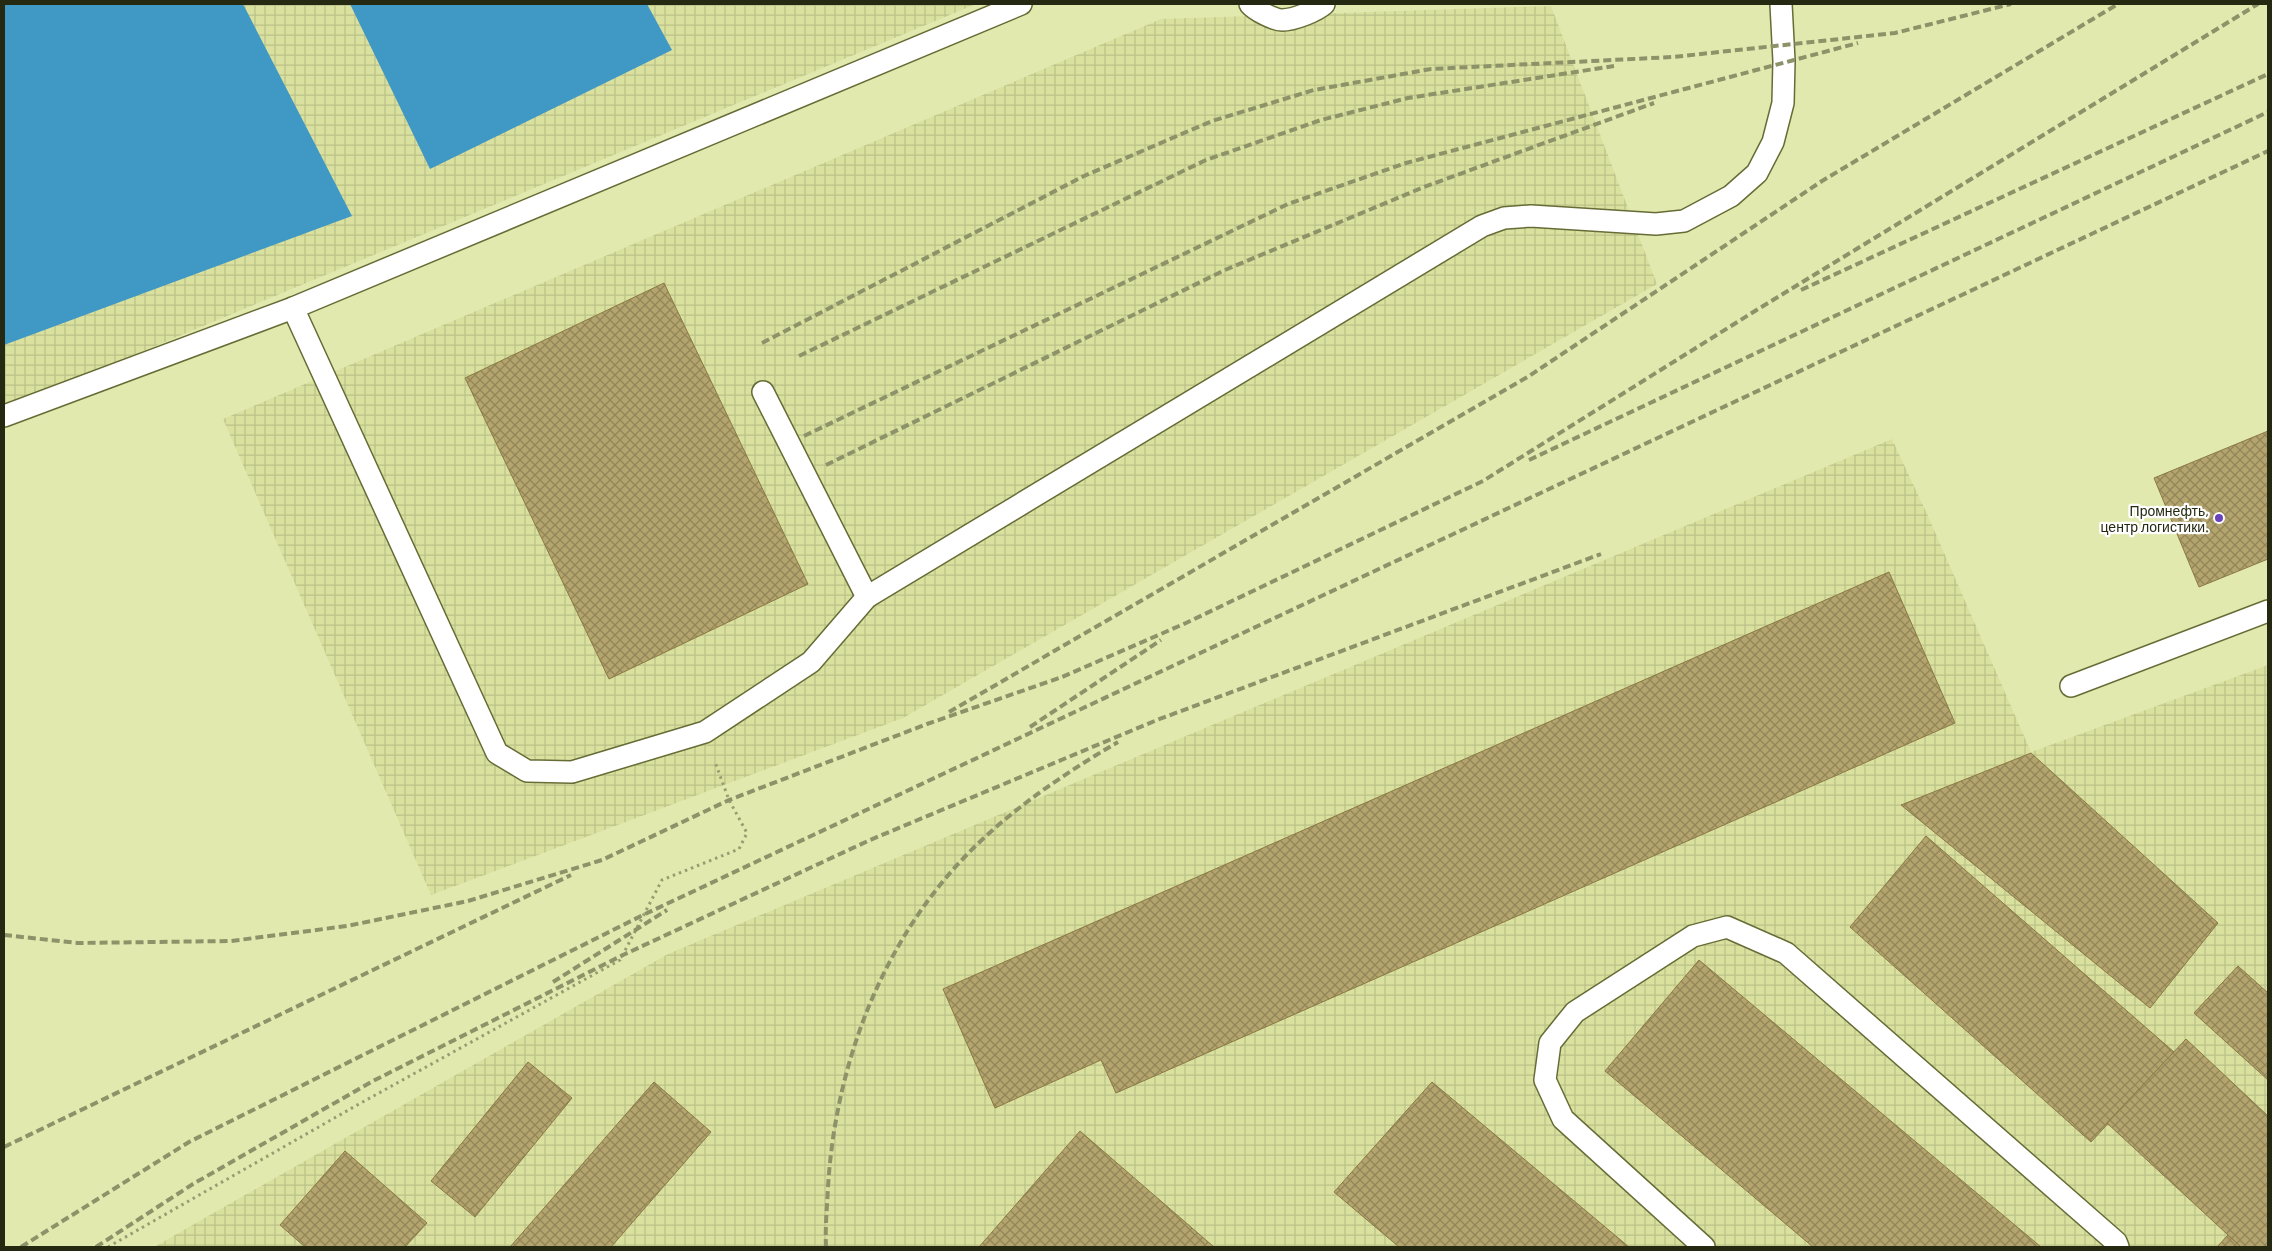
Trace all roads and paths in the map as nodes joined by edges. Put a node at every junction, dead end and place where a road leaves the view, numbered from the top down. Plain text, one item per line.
1 (1021, 4) edge
2 (1250, 4) edge
3 (1324, 4) edge
4 (1781, 4) edge
5 (293, 308) junction
6 (763, 392) dead end
7 (4, 416) edge
8 (867, 597) junction
9 (2268, 611) edge
10 (2071, 686) dead end
11 (705, 732) junction
12 (108, 1247) edge
13 (1704, 1247) edge
14 (2118, 1247) edge

1 - 5 lane
2 - 3 lane
4 - 8 lane
5 - 7 lane
5 - 11 lane
6 - 8 lane
8 - 11 lane
9 - 10 lane
11 - 12 path
13 - 14 lane

